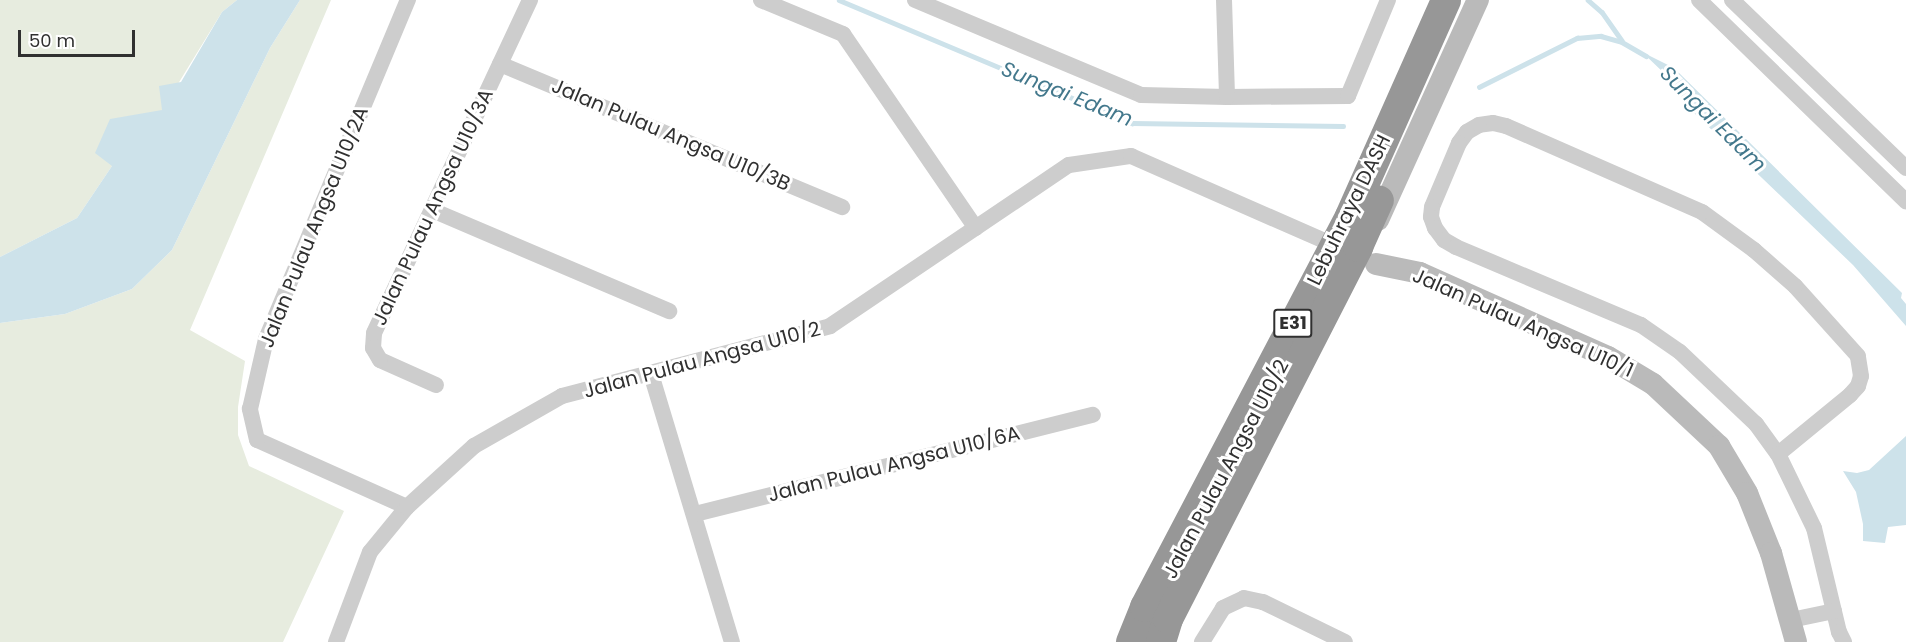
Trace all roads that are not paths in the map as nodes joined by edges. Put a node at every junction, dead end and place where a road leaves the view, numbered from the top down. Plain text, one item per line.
1 (408, 0) edge
2 (530, 0) edge
3 (761, 0) edge
4 (915, 0) edge
5 (1224, 0) edge
6 (1388, 0) edge
7 (1445, 0) edge
8 (1468, 0) edge
9 (1478, 0) edge
10 (1699, 0) edge
11 (1732, 0) edge
12 (500, 64) junction
13 (1227, 97) junction
14 (1906, 168) edge
15 (1906, 201) edge
16 (842, 207) dead end
17 (432, 210) junction
18 (976, 228) junction
19 (1369, 241) junction
20 (1338, 250) junction
21 (1376, 264) junction
22 (1353, 280) junction
23 (669, 311) dead end
24 (651, 374) junction
25 (436, 385) dead end
26 (1093, 415) dead end
27 (1778, 454) junction
28 (407, 507) junction
29 (695, 514) junction
30 (1833, 611) junction
31 (1793, 631) edge
32 (336, 642) edge
33 (732, 642) edge
34 (1131, 642) edge
35 (1138, 642) edge
36 (1161, 642) edge
37 (1171, 642) edge
38 (1202, 642) edge
39 (1345, 642) edge
40 (1844, 642) edge

1 - 28 street, Jalan Pulau Angsa U10/2A
2 - 12 street, Jalan Pulau Angsa U10/3A
3 - 18 street
4 - 13 street
5 - 13 street
6 - 13 street
7 - 20 street, Jalan Pulau Angsa U10/2
7 - 34 highway, Lebuhraya DASH / E31, bridge
8 - 36 highway, Lebuhraya DASH / E31, bridge
9 - 19 street
10 - 15 street
11 - 14 street
12 - 16 street, Jalan Pulau Angsa U10/3B
12 - 17 street, Jalan Pulau Angsa U10/3A
17 - 23 street
17 - 25 street, Jalan Pulau Angsa U10/3A
18 - 20 street, Jalan Pulau Angsa U10/2
18 - 24 street, Jalan Pulau Angsa U10/2
19 - 20 street
19 - 21 street
20 - 22 street
20 - 35 street, Jalan Pulau Angsa U10/2
21 - 22 street
21 - 31 street, Jalan Pulau Angsa U10/1
22 - 37 street, Jalan Pulau Angsa U10/2
24 - 28 street, Jalan Pulau Angsa U10/2
24 - 29 street
26 - 29 street, Jalan Pulau Angsa U10/6A
27 - 27 street
27 - 30 street
28 - 32 street, Jalan Pulau Angsa U10/2
29 - 33 street
30 - 31 street
30 - 40 street
38 - 39 street

